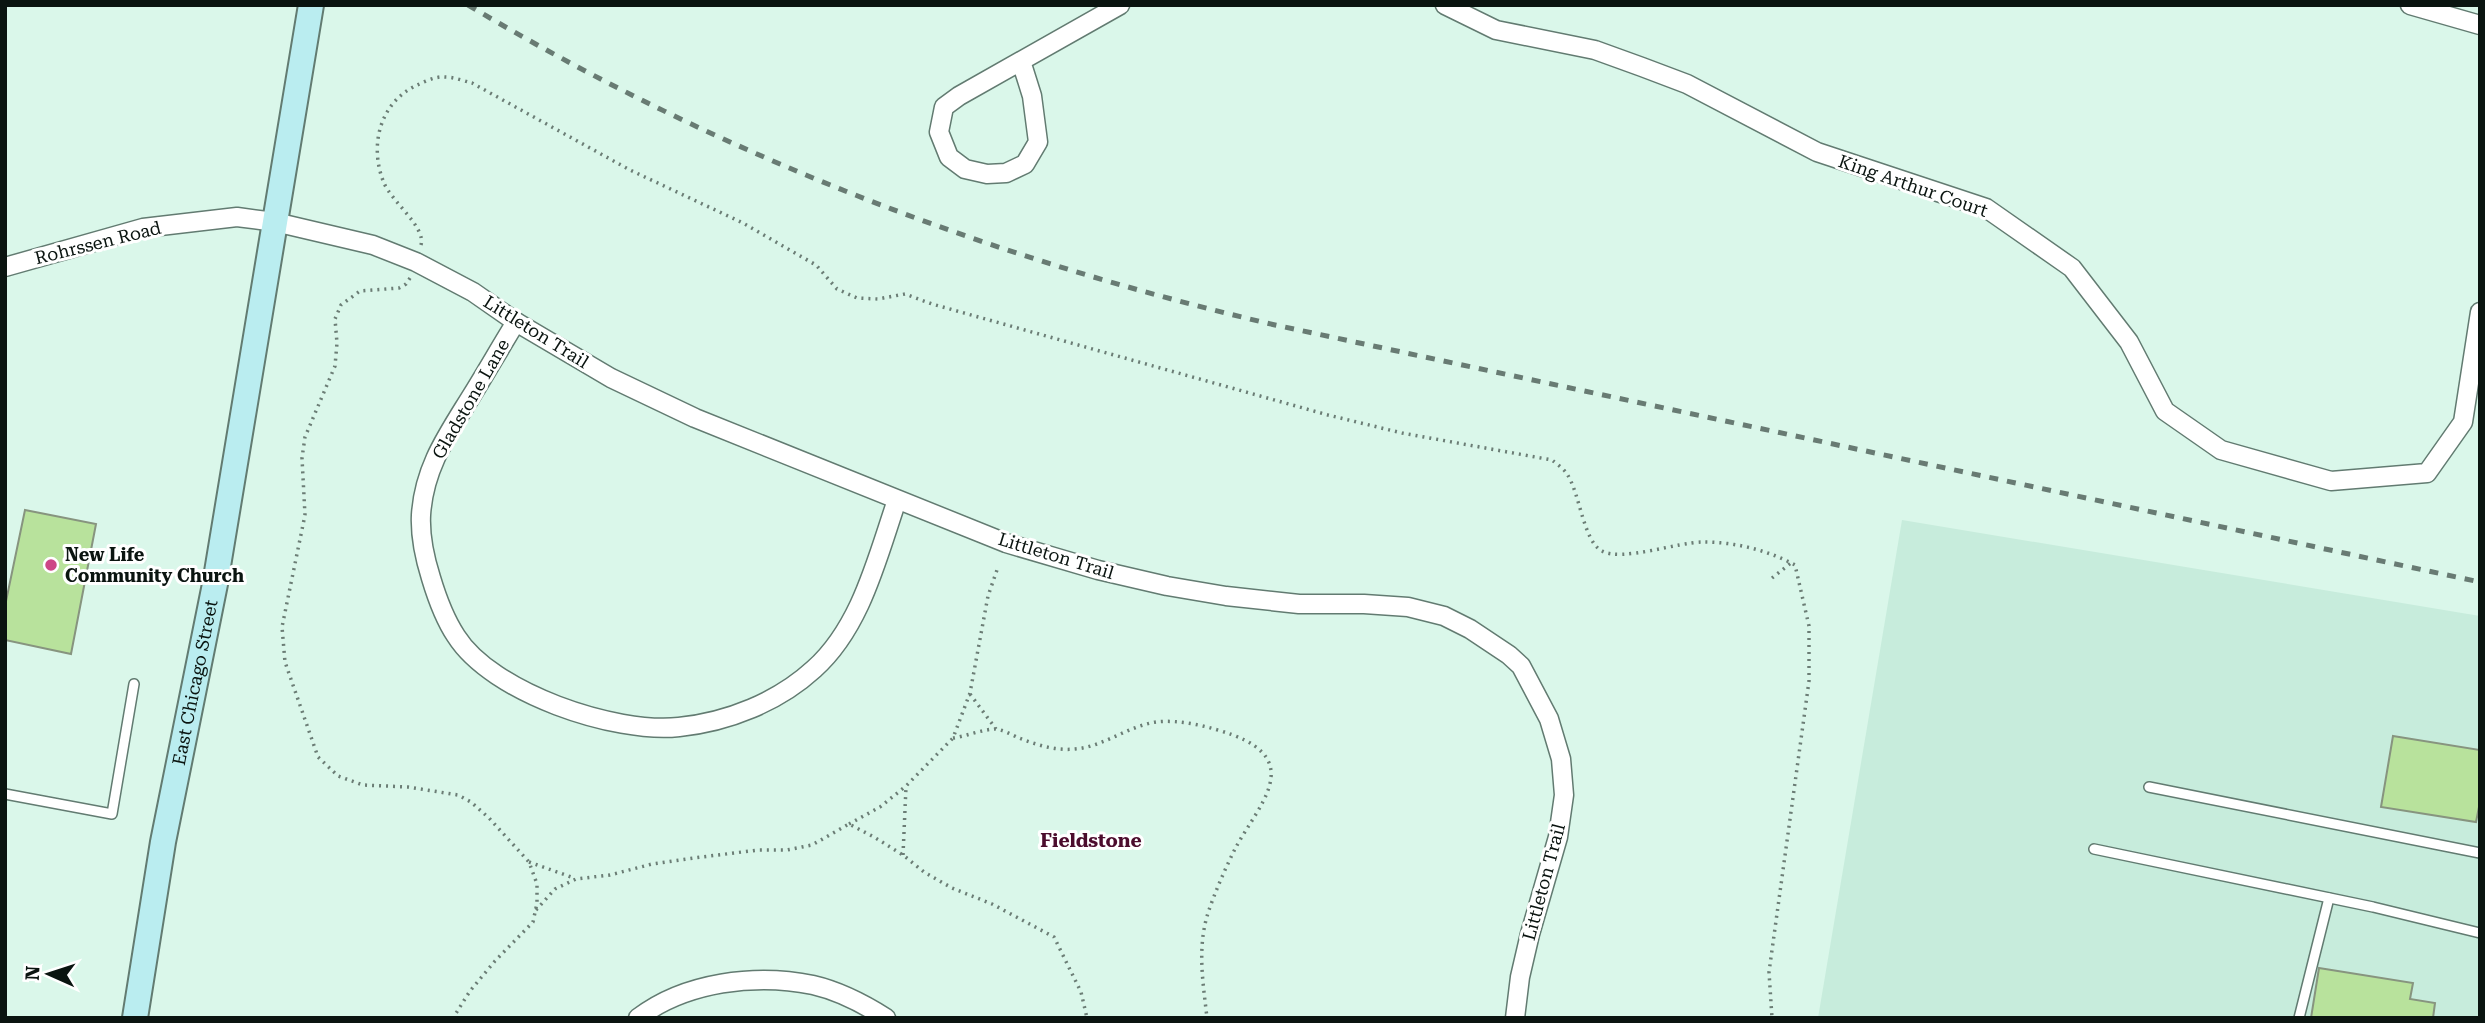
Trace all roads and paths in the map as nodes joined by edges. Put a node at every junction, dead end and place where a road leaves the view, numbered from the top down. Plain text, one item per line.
1 (311, 5) edge
2 (1120, 5) edge
3 (1445, 5) edge
4 (2410, 5) edge
5 (2480, 25) edge
6 (1021, 61) junction
7 (275, 222) junction
8 (421, 247) dead end
9 (5, 267) edge
10 (411, 275) dead end
11 (2480, 313) edge
12 (516, 322) junction
13 (897, 500) junction
14 (1791, 563) junction
15 (998, 567) dead end
16 (1772, 578) dead end
17 (134, 684) dead end
18 (970, 693) junction
19 (996, 729) junction
20 (953, 738) junction
21 (906, 786) junction
22 (2149, 787) dead end
23 (5, 794) edge
24 (849, 824) junction
25 (2094, 849) dead end
26 (2480, 853) edge
27 (904, 855) junction
28 (529, 862) junction
29 (576, 879) junction
30 (2329, 898) junction
31 (535, 912) junction
32 (2480, 933) edge
33 (135, 1018) edge
34 (453, 1018) edge
35 (638, 1018) edge
36 (886, 1018) edge
37 (1087, 1018) edge
38 (1207, 1018) edge
39 (1515, 1018) edge
40 (1772, 1018) edge
41 (2300, 1018) edge

1 - 7 main road, East Chicago Street
2 - 6 street
3 - 11 street, King Arthur Court
4 - 5 street
6 - 6 street
7 - 9 street, Rohrssen Road
7 - 12 street, Littleton Trail
7 - 33 main road, East Chicago Street
8 - 14 path
10 - 28 path
12 - 13 street, Littleton Trail
12 - 13 street, Gladstone Lane
13 - 39 street, Littleton Trail
14 - 16 path
14 - 40 path
15 - 18 path
17 - 23 lane
18 - 19 path
18 - 20 path
19 - 20 path
19 - 38 path
20 - 21 path
21 - 24 path
21 - 27 path
22 - 26 lane
24 - 27 path
24 - 29 path
25 - 30 lane
27 - 37 path
28 - 29 path
28 - 31 path
29 - 31 path
30 - 32 lane
30 - 41 lane
31 - 34 path
35 - 36 street

